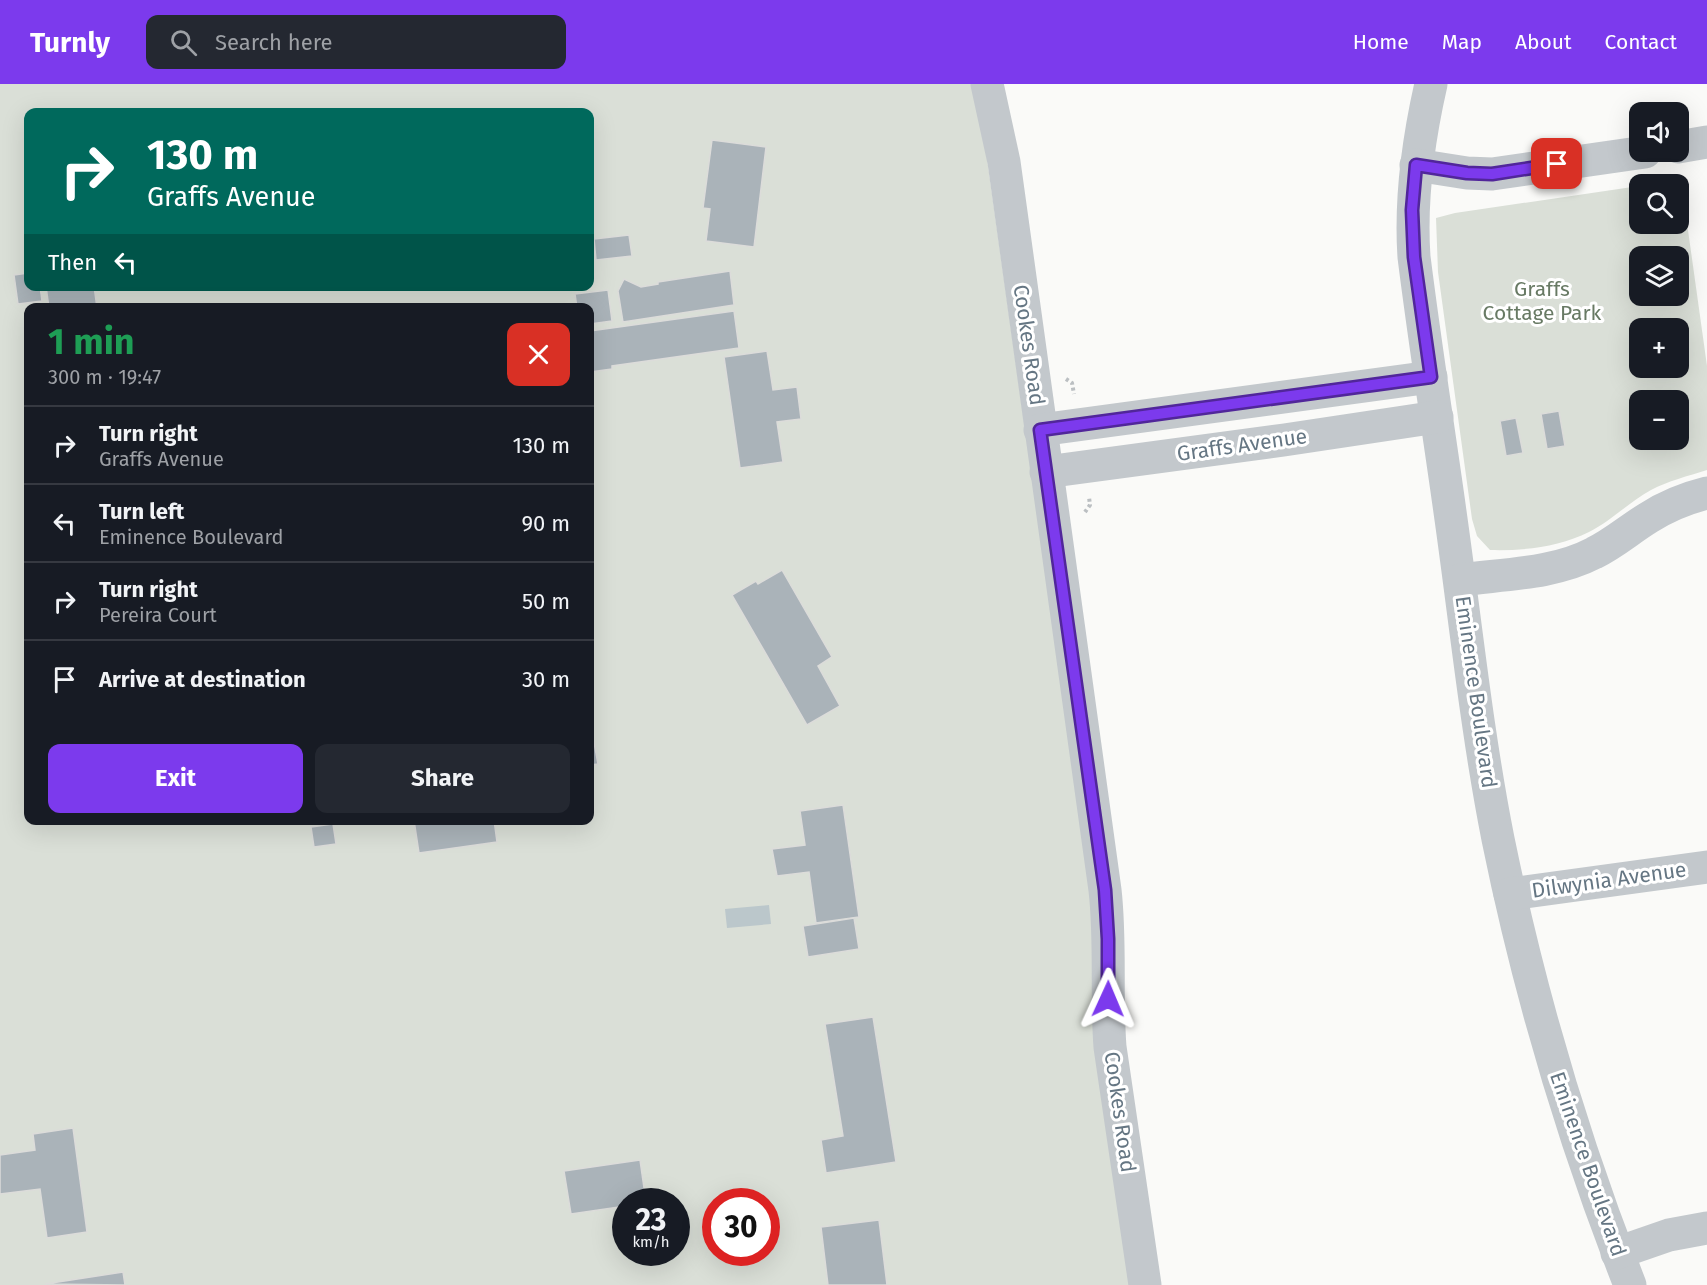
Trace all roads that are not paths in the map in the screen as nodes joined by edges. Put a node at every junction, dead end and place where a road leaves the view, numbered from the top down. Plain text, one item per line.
1 (987, 84) edge
2 (1431, 84) edge
3 (1707, 142) edge
4 (1689, 145) edge
5 (1629, 154) edge
6 (1416, 165) junction
7 (1431, 377) junction
8 (1437, 417) junction
9 (1040, 430) junction
10 (1046, 472) junction
11 (1707, 493) edge
12 (1460, 580) junction
13 (1707, 867) edge
14 (1510, 894) junction
15 (1707, 1228) edge
16 (1617, 1253) junction
17 (1145, 1285) edge
18 (1630, 1285) edge

1 - 9 street, Cookes Road
2 - 6 street, Eminence Boulevard
3 - 4 street
5 - 6 street
6 - 7 street, Eminence Boulevard
7 - 8 street, Eminence Boulevard
7 - 9 street, Graffs Avenue
8 - 10 street, Graffs Avenue
8 - 12 street, Eminence Boulevard
9 - 10 street, Cookes Road
10 - 17 street, Cookes Road
11 - 12 street
12 - 14 street, Eminence Boulevard
13 - 14 street, Dilwynia Avenue
14 - 16 street, Eminence Boulevard
15 - 16 street
16 - 18 street, Eminence Boulevard

